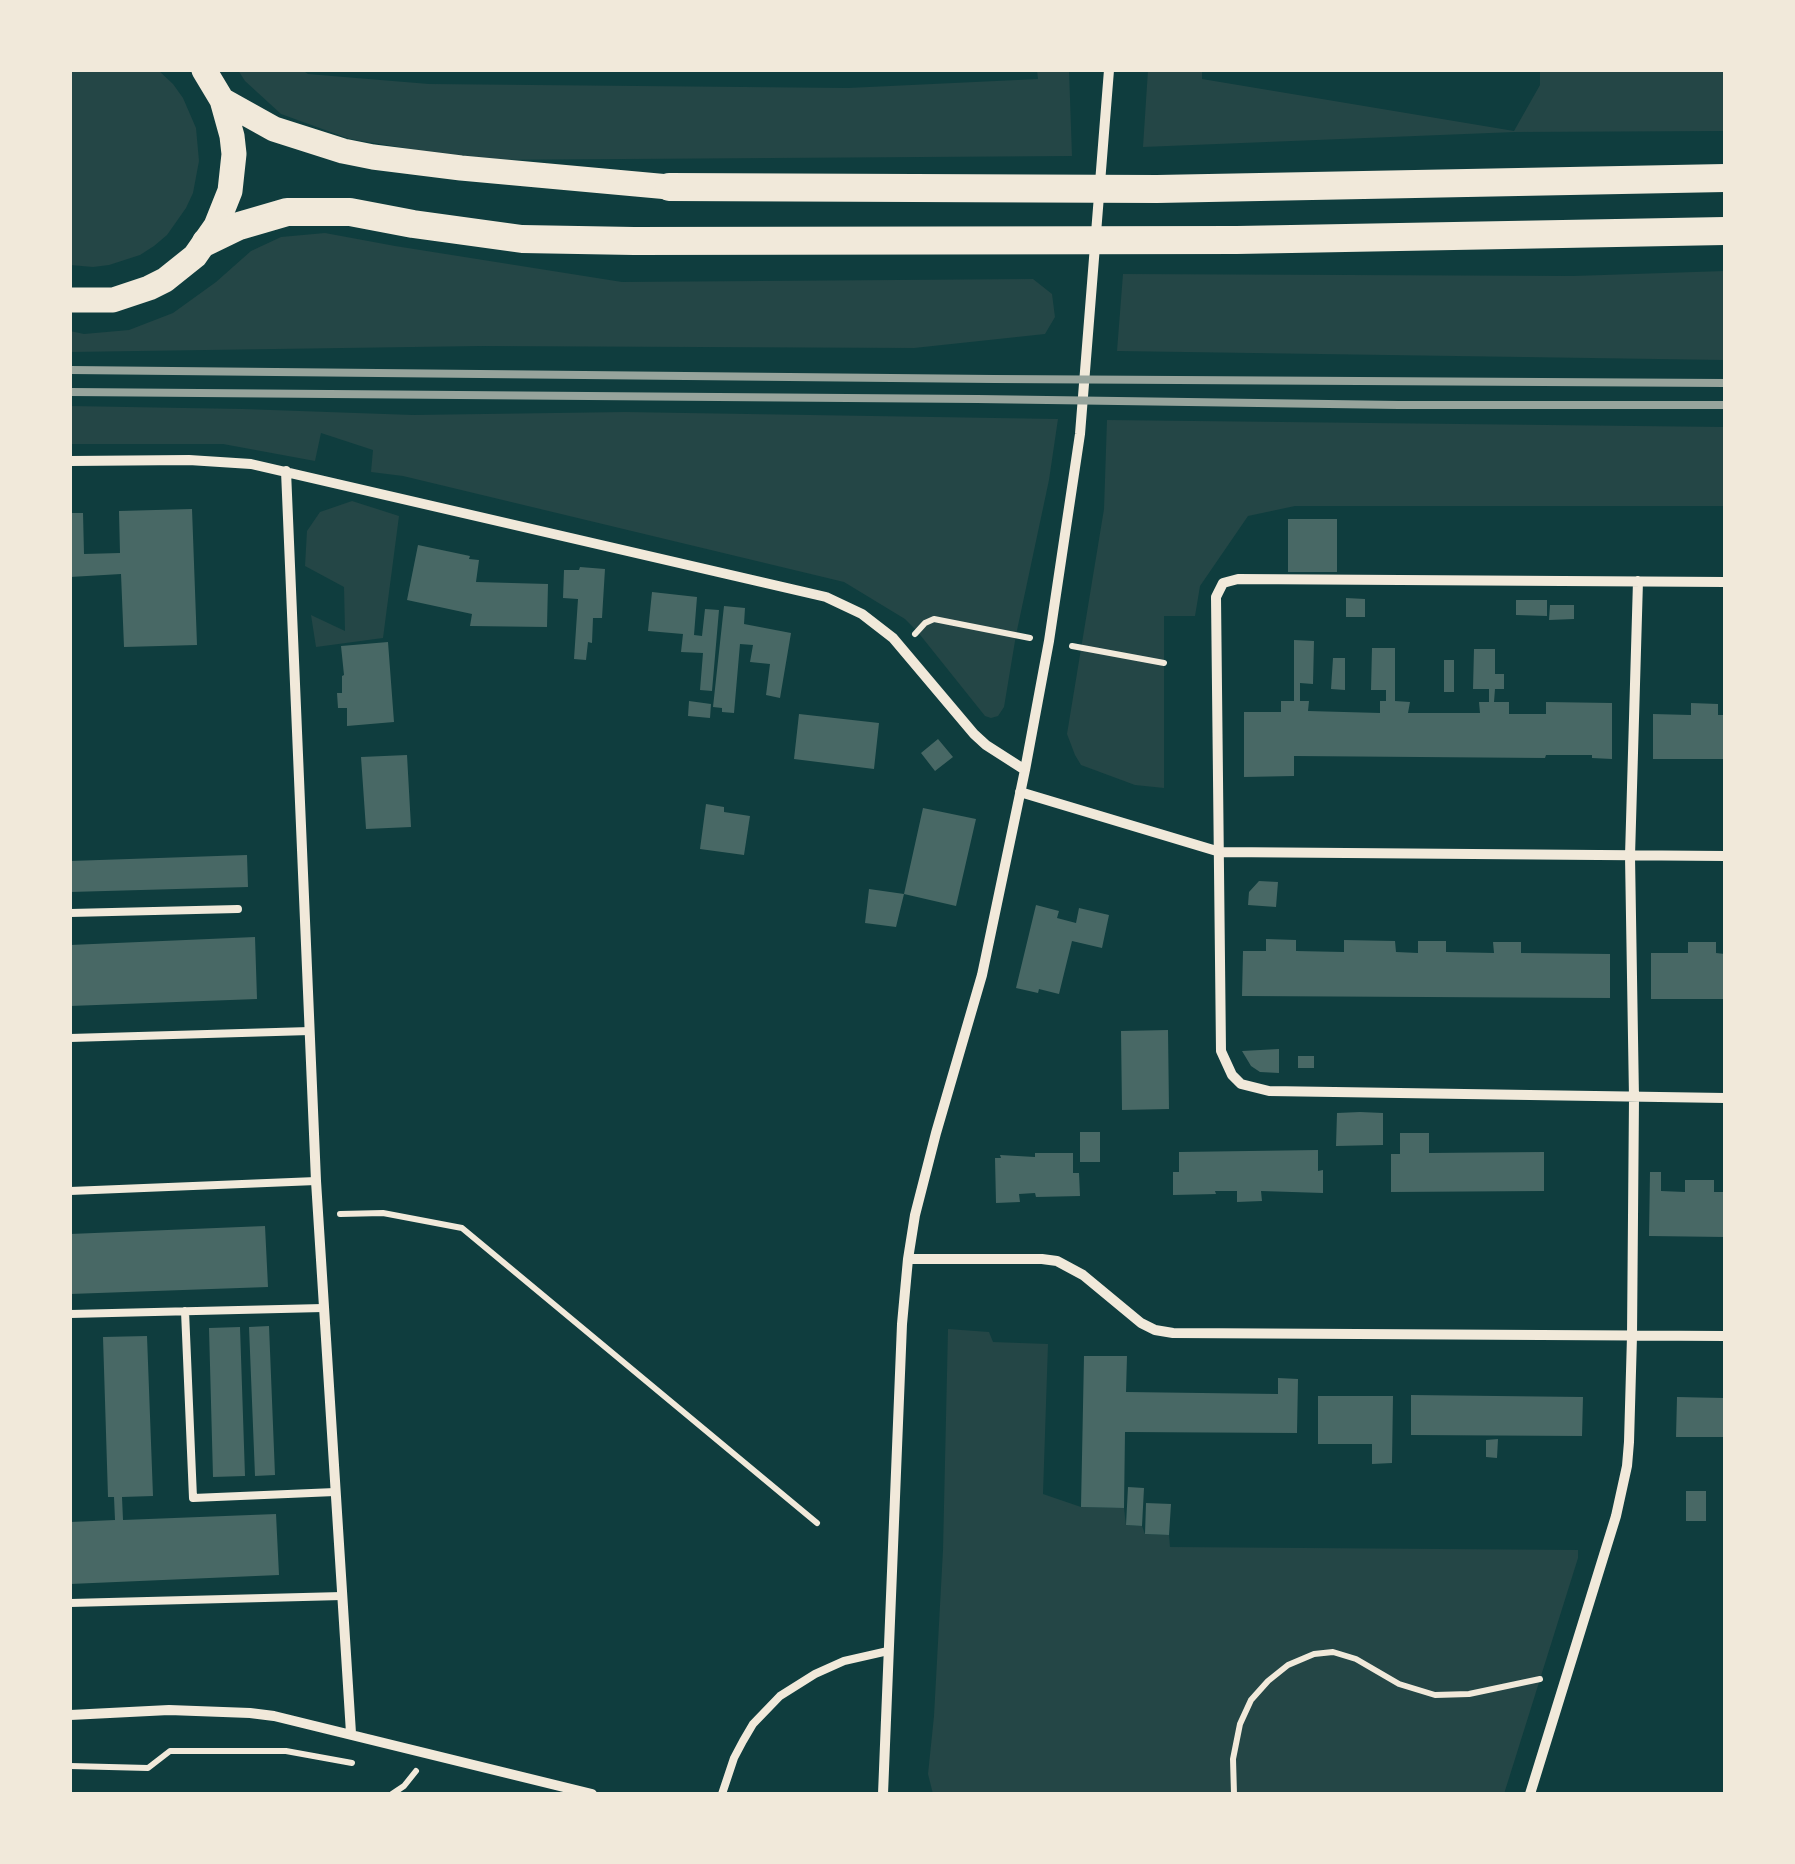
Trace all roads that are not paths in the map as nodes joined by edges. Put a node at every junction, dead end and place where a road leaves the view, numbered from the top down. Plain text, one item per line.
1 (204, 70) edge
2 (1107, 74) edge
3 (222, 100) junction
4 (1725, 178) edge
5 (669, 187) joint
6 (1725, 230) edge
7 (206, 242) junction
8 (70, 300) edge
9 (70, 461) edge
10 (286, 470) junction
11 (1638, 581) junction
12 (1725, 582) edge
13 (1025, 770) junction
14 (1020, 792) junction
15 (1220, 852) junction
16 (1630, 856) junction
17 (1725, 856) edge
18 (238, 908) dead end
19 (70, 913) edge
20 (310, 1030) junction
21 (70, 1038) edge
22 (1634, 1098) junction
23 (1725, 1098) edge
24 (316, 1181) junction
25 (70, 1191) edge
26 (908, 1260) junction
27 (323, 1308) junction
28 (184, 1311) junction
29 (70, 1314) edge
30 (1632, 1336) junction
31 (1725, 1336) edge
32 (335, 1492) junction
33 (342, 1596) junction
34 (70, 1603) edge
35 (888, 1651) junction
36 (70, 1715) edge
37 (350, 1734) junction
38 (592, 1794) edge
39 (722, 1794) edge
40 (883, 1794) edge
41 (1530, 1794) edge

1 - 3 main road
2 - 13 street
3 - 5 main road
3 - 7 main road
4 - 5 highway
6 - 7 highway
7 - 8 main road
9 - 10 street
10 - 13 street
10 - 20 street
11 - 12 street
11 - 15 street
11 - 16 street
13 - 14 street
14 - 15 street
14 - 26 street
15 - 16 street
15 - 22 street
16 - 17 street
16 - 22 street
18 - 19 lane
20 - 21 lane
20 - 24 street
22 - 23 street
22 - 30 street
24 - 25 lane
24 - 27 street
26 - 30 street
26 - 35 street
27 - 28 lane
27 - 32 street
28 - 29 lane
28 - 32 lane
30 - 31 street
30 - 41 street
32 - 33 street
33 - 34 lane
33 - 37 street
35 - 39 lane
35 - 40 street
36 - 37 street
37 - 38 street

